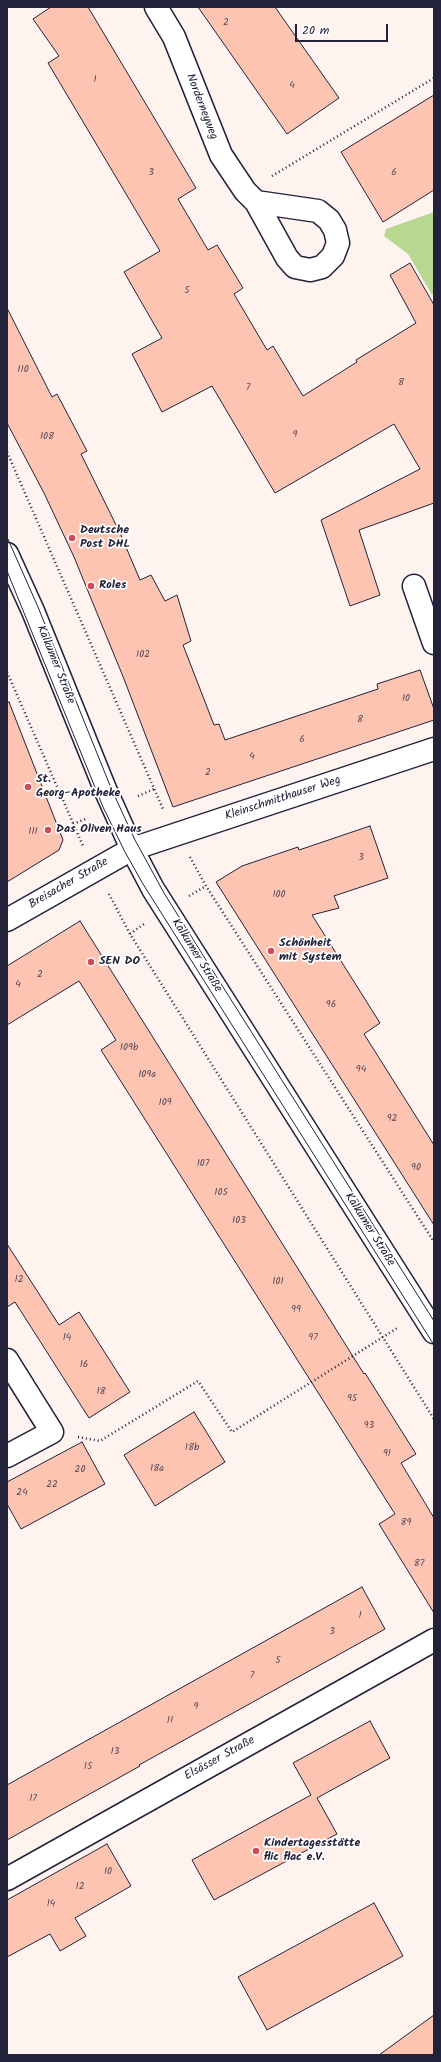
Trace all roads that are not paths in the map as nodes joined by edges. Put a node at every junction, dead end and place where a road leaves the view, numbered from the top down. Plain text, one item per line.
1 (156, 7) edge
2 (251, 196) road end
3 (7, 554) edge
4 (414, 586) dead end
5 (434, 643) edge
6 (434, 749) edge
7 (132, 849) junction
8 (7, 920) edge
9 (434, 1332) edge
10 (7, 1360) edge
11 (7, 1456) edge
12 (434, 1640) edge
13 (7, 1879) edge

1 - 2 street, Norderneyweg
3 - 7 street, Kalkumer Straße
4 - 5 street
6 - 7 street, Kleinschmitthauser Weg
7 - 8 street, Breisacher Straße
7 - 9 street, Kalkumer Straße
10 - 11 street
12 - 13 street, Elsässer Straße

